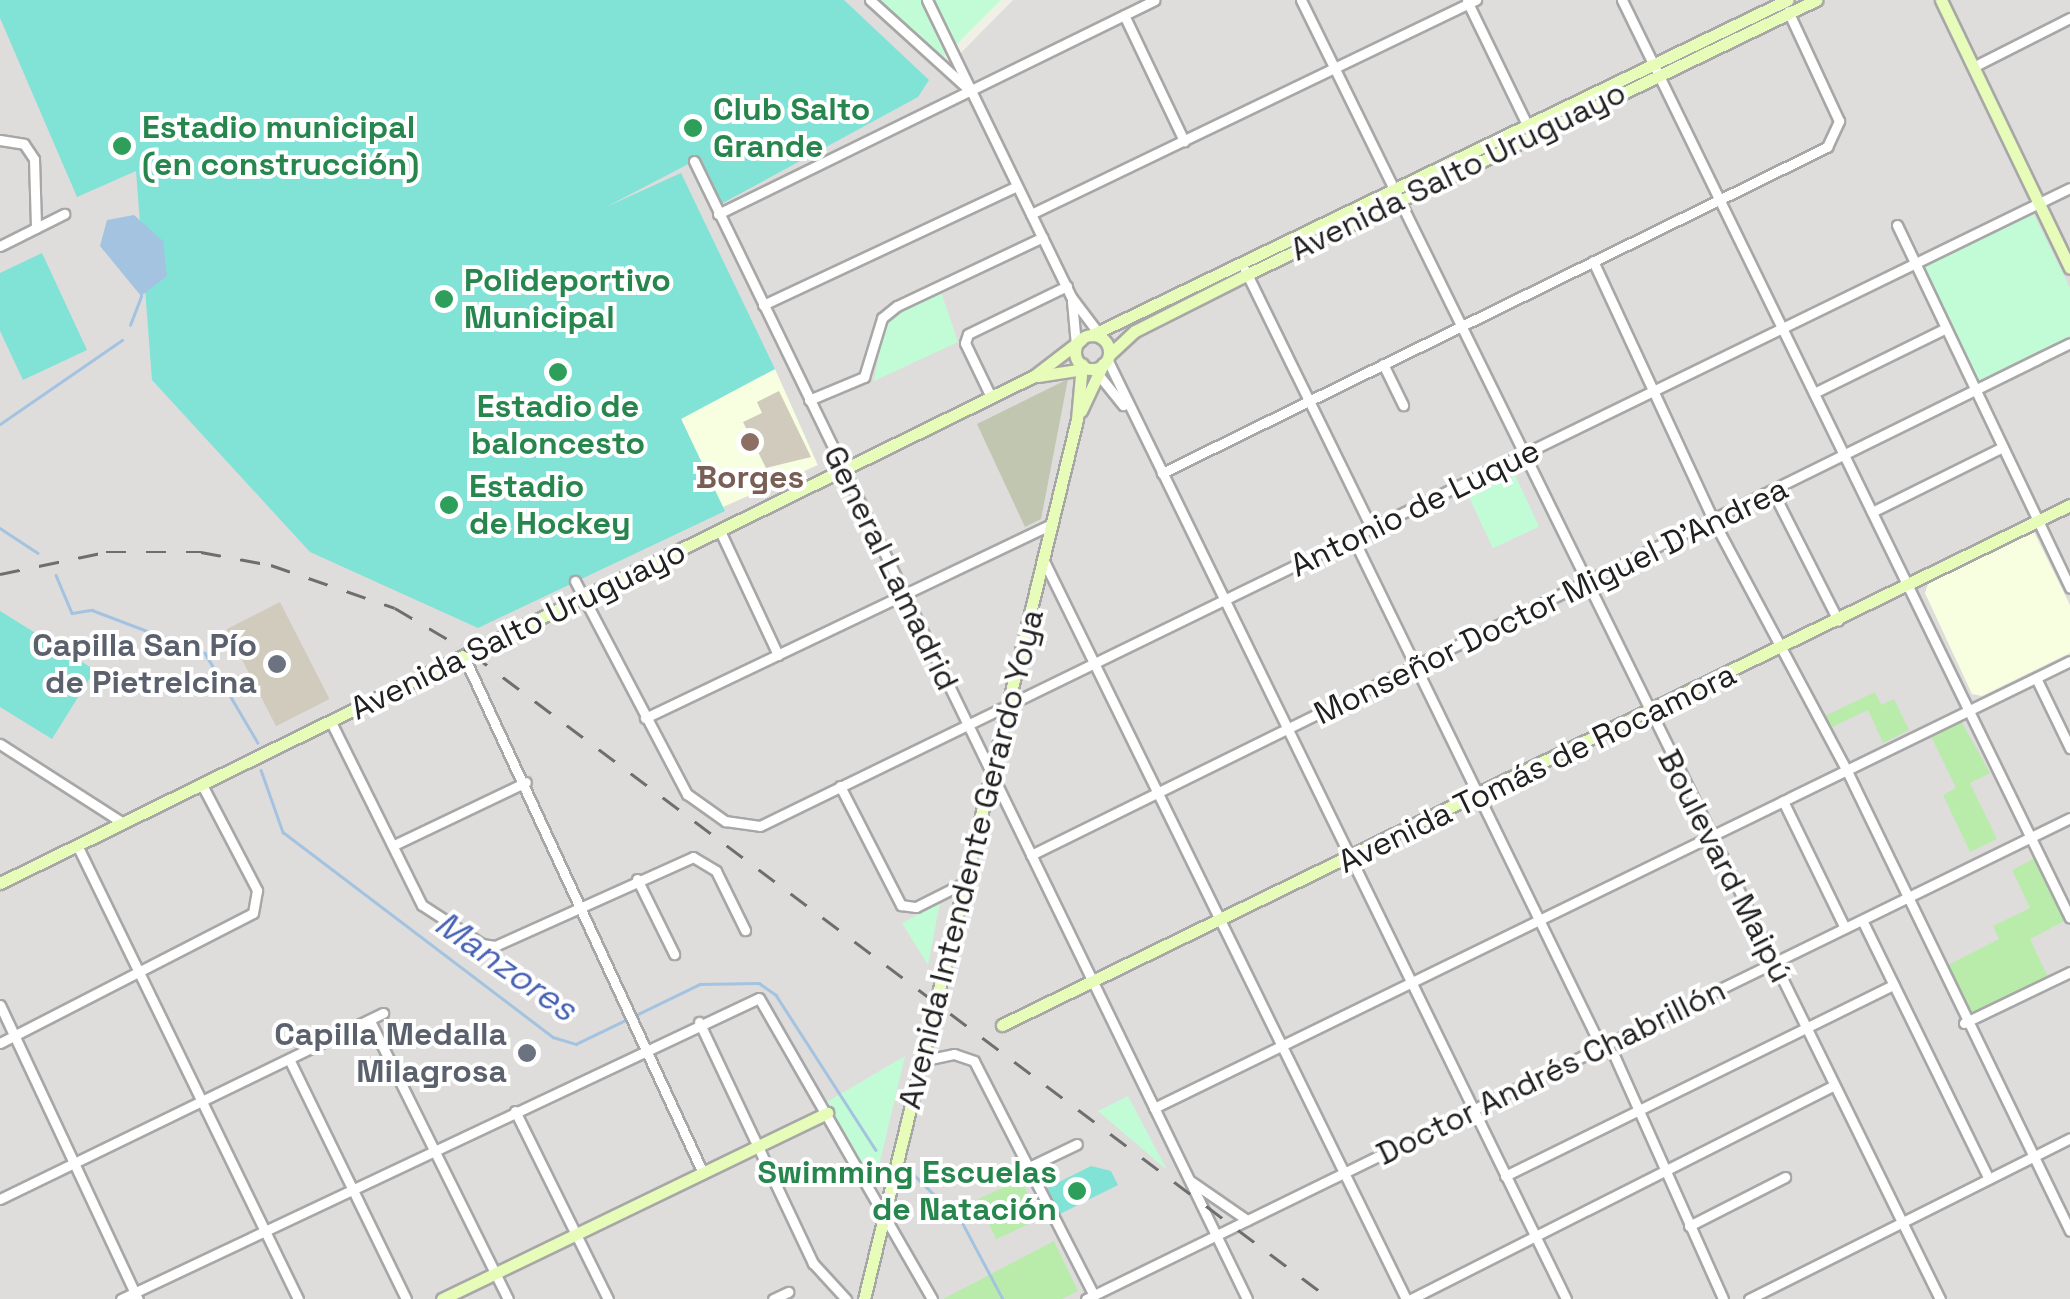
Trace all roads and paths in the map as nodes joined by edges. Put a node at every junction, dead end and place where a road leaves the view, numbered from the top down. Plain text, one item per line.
1 (870, 0) edge
2 (928, 0) edge
3 (1154, 0) edge
4 (1302, 0) edge
5 (1622, 0) edge
6 (1816, 0) edge
7 (1941, 0) edge
8 (1470, 1) edge
9 (1786, 5) edge
10 (1124, 15) junction
11 (2070, 18) edge
12 (1651, 60) junction
13 (1973, 67) junction
14 (1337, 68) junction
15 (1658, 73) junction
16 (970, 91) junction
17 (1524, 120) junction
18 (1531, 134) junction
19 (0, 140) edge
20 (1184, 141) junction
21 (694, 161) dead end
22 (1017, 186) junction
23 (1394, 186) junction
24 (2070, 188) edge
25 (1400, 200) junction
26 (1720, 200) junction
27 (2039, 205) junction
28 (64, 214) dead end
29 (718, 214) junction
30 (1031, 214) junction
31 (1897, 225) dead end
32 (36, 228) junction
33 (1043, 237) junction
34 (0, 246) edge
35 (1593, 261) junction
36 (1914, 262) junction
37 (1245, 268) junction
38 (2070, 268) edge
39 (1066, 286) junction
40 (1072, 298) junction
41 (763, 306) junction
42 (1459, 326) junction
43 (1782, 328) junction
44 (1946, 328) junction
45 (1088, 340) junction
46 (2070, 344) edge
47 (1383, 364) junction
48 (1095, 365) junction
49 (1034, 376) junction
50 (1653, 390) junction
51 (1976, 390) junction
52 (1814, 393) junction
53 (992, 396) junction
54 (809, 400) junction
55 (1309, 400) junction
56 (1403, 405) dead end
57 (1129, 414) junction
58 (2003, 448) junction
59 (1522, 456) junction
60 (1845, 456) junction
61 (844, 471) junction
62 (1162, 473) junction
63 (1773, 492) junction
64 (2070, 506) edge
65 (1872, 512) junction
66 (1713, 520) junction
67 (2038, 522) junction
68 (1052, 524) junction
69 (1372, 529) junction
70 (720, 532) junction
71 (1354, 538) junction
72 (1044, 559) junction
73 (575, 581) dead end
74 (1585, 585) junction
75 (1908, 585) junction
76 (2070, 588) edge
77 (905, 596) junction
78 (584, 598) junction
79 (1224, 602) junction
80 (1838, 620) junction
81 (1782, 648) junction
82 (778, 656) junction
83 (464, 657) junction
84 (2070, 661) edge
85 (1095, 666) junction
86 (1414, 668) junction
87 (2036, 678) junction
88 (1008, 708) junction
89 (1970, 710) junction
90 (1649, 713) junction
91 (645, 718) junction
92 (331, 722) junction
93 (968, 727) junction
94 (1288, 730) junction
95 (0, 744) edge
96 (2070, 748) edge
97 (1846, 771) junction
98 (990, 774) junction
99 (526, 782) junction
100 (202, 785) junction
101 (840, 786) junction
102 (1156, 794) junction
103 (1476, 796) junction
104 (1783, 802) junction
105 (2070, 818) edge
106 (124, 823) junction
107 (2031, 837) junction
108 (1710, 838) junction
109 (394, 845) junction
110 (76, 846) junction
111 (1031, 855) junction
112 (1350, 859) junction
113 (637, 879) junction
114 (0, 882) edge
115 (964, 883) junction
116 (1905, 897) junction
117 (579, 905) junction
118 (2070, 918) edge
119 (1862, 920) junction
120 (1219, 922) junction
121 (1539, 922) junction
122 (1846, 928) junction
123 (745, 930) dead end
124 (674, 954) dead end
125 (1774, 963) junction
126 (2070, 972) edge
127 (139, 973) junction
128 (1093, 982) junction
129 (1412, 984) junction
130 (1894, 984) junction
131 (0, 1005) edge
132 (383, 1013) dead end
133 (370, 1021) junction
134 (699, 1022) junction
135 (1964, 1023) junction
136 (1002, 1025) dead end
137 (1806, 1028) junction
138 (15, 1036) junction
139 (0, 1043) edge
140 (1281, 1046) junction
141 (643, 1047) junction
142 (1601, 1047) junction
143 (288, 1060) junction
144 (921, 1062) junction
145 (1834, 1085) junction
146 (202, 1102) junction
147 (1154, 1108) junction
148 (1640, 1108) junction
149 (1474, 1110) junction
150 (515, 1111) junction
151 (827, 1113) junction
152 (2070, 1138) edge
153 (1077, 1144) dead end
154 (755, 1147) junction
155 (436, 1149) junction
156 (2034, 1156) junction
157 (74, 1164) junction
158 (1029, 1167) junction
159 (1662, 1170) junction
160 (702, 1172) junction
161 (1344, 1173) junction
162 (1506, 1176) junction
163 (1784, 1178) dead end
164 (1989, 1179) junction
165 (1190, 1180) junction
166 (352, 1189) junction
167 (0, 1199) edge
168 (883, 1218) junction
169 (1247, 1220) junction
170 (1904, 1222) junction
171 (1689, 1226) junction
172 (265, 1231) junction
173 (2070, 1231) edge
174 (1534, 1232) junction
175 (576, 1234) junction
176 (1216, 1236) junction
177 (495, 1274) junction
178 (1115, 1285) junction
179 (788, 1292) dead end
180 (137, 1296) edge
181 (1090, 1297) edge
182 (121, 1299) edge
183 (298, 1299) edge
184 (406, 1299) edge
185 (442, 1299) edge
186 (508, 1299) edge
187 (608, 1299) edge
188 (773, 1299) edge
189 (846, 1299) edge
190 (864, 1299) edge
191 (932, 1299) edge
192 (1122, 1299) edge
193 (1247, 1299) edge
194 (1408, 1299) edge
195 (1566, 1299) edge
196 (1724, 1299) edge
197 (1749, 1299) edge
198 (1940, 1299) edge

1 - 16 street
2 - 16 street
3 - 10 street
4 - 14 street, Boulevard Maipú
5 - 12 street
6 - 9 main road, Avenida Salto Uruguayo
7 - 13 main road
8 - 14 street
8 - 17 street
9 - 12 main road, Avenida Salto Uruguayo
9 - 15 main road, Avenida Salto Uruguayo
9 - 26 street
10 - 16 street
10 - 20 street
11 - 13 street
12 - 15 street
12 - 17 main road, Avenida Salto Uruguayo
13 - 27 main road
14 - 20 street
14 - 23 street, Boulevard Maipú
15 - 18 main road, Avenida Salto Uruguayo
15 - 26 street
16 - 22 street
16 - 29 street
17 - 18 street
17 - 23 main road, Avenida Salto Uruguayo
18 - 25 main road, Avenida Salto Uruguayo
19 - 32 street
20 - 30 street
21 - 29 street, General Lamadrid
22 - 30 street
22 - 41 street
23 - 25 street, Boulevard Maipú
23 - 37 main road, Avenida Salto Uruguayo
24 - 27 street, Antonio de Luque
25 - 37 main road, Avenida Salto Uruguayo
25 - 42 street, Boulevard Maipú
26 - 35 street
26 - 43 street
27 - 36 street, Antonio de Luque
27 - 38 main road
28 - 32 street
29 - 41 street, General Lamadrid
30 - 33 street
31 - 36 street
32 - 34 street
33 - 39 street
33 - 54 street
35 - 42 street
35 - 50 street
36 - 43 street, Antonio de Luque
36 - 44 street
37 - 45 main road, Avenida Salto Uruguayo
37 - 48 main road, Avenida Salto Uruguayo
37 - 55 street
39 - 40 street
39 - 53 street
40 - 45 street
40 - 45 street
41 - 54 street, General Lamadrid
42 - 47 street
42 - 59 street, Boulevard Maipú
43 - 50 street, Antonio de Luque
43 - 52 street
44 - 51 street
44 - 52 street
45 - 48 main road
45 - 48 main road
45 - 49 main road, Avenida Salto Uruguayo
46 - 51 street, Monseñor Doctor Miguel D'Andrea
47 - 55 street
47 - 56 street
48 - 49 main road, Avenida Salto Uruguayo
48 - 57 street
48 - 57 street
48 - 68 main road, Avenida Intendente Gerardo Yoya
49 - 53 main road, Avenida Salto Uruguayo
50 - 59 street, Antonio de Luque
50 - 66 street
51 - 58 street
51 - 60 street, Monseñor Doctor Miguel D'Andrea
52 - 60 street
53 - 61 main road, Avenida Salto Uruguayo
54 - 61 street, General Lamadrid
55 - 62 street
55 - 69 street
57 - 62 street
58 - 65 street
58 - 67 street
59 - 69 street, Antonio de Luque
59 - 74 street, Boulevard Maipú
60 - 63 street, Monseñor Doctor Miguel D'Andrea
60 - 65 street
61 - 70 main road, Avenida Salto Uruguayo
61 - 77 street, General Lamadrid
62 - 79 street
63 - 66 street, Monseñor Doctor Miguel D'Andrea
63 - 80 street
64 - 67 main road, Avenida Tomás de Rocamora
65 - 75 street
66 - 74 street, Monseñor Doctor Miguel D'Andrea
66 - 81 street
67 - 75 main road, Avenida Tomás de Rocamora
67 - 76 street
68 - 72 main road, Avenida Intendente Gerardo Yoya
68 - 77 street
69 - 71 street, Antonio de Luque
70 - 78 main road, Avenida Salto Uruguayo
70 - 82 street
71 - 79 street, Antonio de Luque
71 - 86 street
72 - 85 street
72 - 88 main road, Avenida Intendente Gerardo Yoya
73 - 78 street
74 - 86 street, Monseñor Doctor Miguel D'Andrea
74 - 90 street, Boulevard Maipú
75 - 80 main road, Avenida Tomás de Rocamora
75 - 89 street
77 - 82 street
77 - 93 street, General Lamadrid
78 - 83 main road, Avenida Salto Uruguayo
78 - 91 street
79 - 85 street, Antonio de Luque
79 - 94 street
80 - 81 main road, Avenida Tomás de Rocamora
81 - 90 main road, Avenida Tomás de Rocamora
81 - 97 street
82 - 91 street
83 - 92 main road, Avenida Salto Uruguayo
83 - 99 street
84 - 87 street
85 - 88 street, Antonio de Luque
85 - 102 street
86 - 94 street, Monseñor Doctor Miguel D'Andrea
86 - 103 street
87 - 89 street
87 - 96 street
88 - 93 street, Antonio de Luque
88 - 98 main road, Avenida Intendente Gerardo Yoya
89 - 97 street
89 - 107 street
90 - 103 main road, Avenida Tomás de Rocamora
90 - 108 street, Boulevard Maipú
91 - 101 street, Antonio de Luque
92 - 100 main road, Avenida Salto Uruguayo
92 - 109 street
93 - 98 street, General Lamadrid
93 - 101 street, Antonio de Luque
94 - 102 street, Monseñor Doctor Miguel D'Andrea
94 - 112 street
95 - 106 street
97 - 104 street
97 - 116 street
98 - 111 street, General Lamadrid
98 - 115 main road, Avenida Intendente Gerardo Yoya
99 - 109 street
99 - 117 street
100 - 106 main road, Avenida Salto Uruguayo
100 - 127 street
101 - 115 street
102 - 111 street, Monseñor Doctor Miguel D'Andrea
102 - 120 street
103 - 112 main road, Avenida Tomás de Rocamora
103 - 121 street
104 - 108 street
104 - 122 street
105 - 107 street, Doctor Andrés Chabrillón
106 - 110 main road, Avenida Salto Uruguayo
107 - 116 street, Doctor Andrés Chabrillón
107 - 118 street
108 - 121 street
108 - 125 street, Boulevard Maipú
109 - 117 street
110 - 114 main road, Avenida Salto Uruguayo
110 - 127 street
111 - 128 street, General Lamadrid
112 - 120 main road, Avenida Tomás de Rocamora
112 - 129 street
113 - 117 street
113 - 123 street
113 - 124 street
115 - 144 main road, Avenida Intendente Gerardo Yoya
116 - 119 street, Doctor Andrés Chabrillón
116 - 135 street
117 - 141 street
119 - 122 street, Doctor Andrés Chabrillón
119 - 130 street
120 - 128 main road, Avenida Tomás de Rocamora
120 - 140 street
121 - 129 street
121 - 142 street
122 - 125 street, Doctor Andrés Chabrillón
125 - 137 street, Boulevard Maipú
125 - 142 street, Doctor Andrés Chabrillón
126 - 135 street
127 - 138 street
127 - 146 street
128 - 136 main road, Avenida Tomás de Rocamora
128 - 147 street, General Lamadrid
129 - 140 street
129 - 149 street
130 - 137 street
130 - 164 street
131 - 138 street
132 - 133 street
133 - 143 street
133 - 155 street
134 - 141 street
134 - 151 street
134 - 154 street
135 - 156 street
137 - 145 street, Boulevard Maipú
137 - 148 street
138 - 139 street
138 - 157 street
140 - 147 street
140 - 161 street
141 - 150 street
141 - 160 street
142 - 148 street
142 - 149 street, Doctor Andrés Chabrillón
143 - 146 street
143 - 166 street
144 - 158 street
144 - 168 main road, Avenida Intendente Gerardo Yoya
145 - 159 street
145 - 170 street, Boulevard Maipú
146 - 157 street
146 - 172 street
147 - 165 street, General Lamadrid
148 - 159 street
148 - 162 street
149 - 161 street, Doctor Andrés Chabrillón
149 - 162 street
150 - 155 street
150 - 175 street
151 - 154 main road
151 - 168 street
152 - 156 street
153 - 158 street
154 - 160 main road
154 - 189 street
155 - 166 street
155 - 177 street
156 - 164 street
156 - 173 street
157 - 167 street
157 - 180 street
158 - 181 street
159 - 171 street
159 - 174 street
160 - 175 main road
161 - 169 street, Doctor Andrés Chabrillón
161 - 194 street
162 - 174 street
163 - 171 street
164 - 170 street
165 - 169 street
165 - 176 street, General Lamadrid
166 - 172 street
166 - 184 street
168 - 190 main road, Avenida Intendente Gerardo Yoya
168 - 191 street
169 - 176 street, Doctor Andrés Chabrillón
170 - 197 street
170 - 198 street, Boulevard Maipú
171 - 196 street
172 - 180 street
172 - 183 street
174 - 194 street
174 - 195 street
175 - 177 main road
175 - 187 street
176 - 178 street, Doctor Andrés Chabrillón
176 - 193 street, General Lamadrid
177 - 185 main road
177 - 186 street
178 - 181 street, Doctor Andrés Chabrillón
178 - 192 street
179 - 188 street
180 - 182 street

